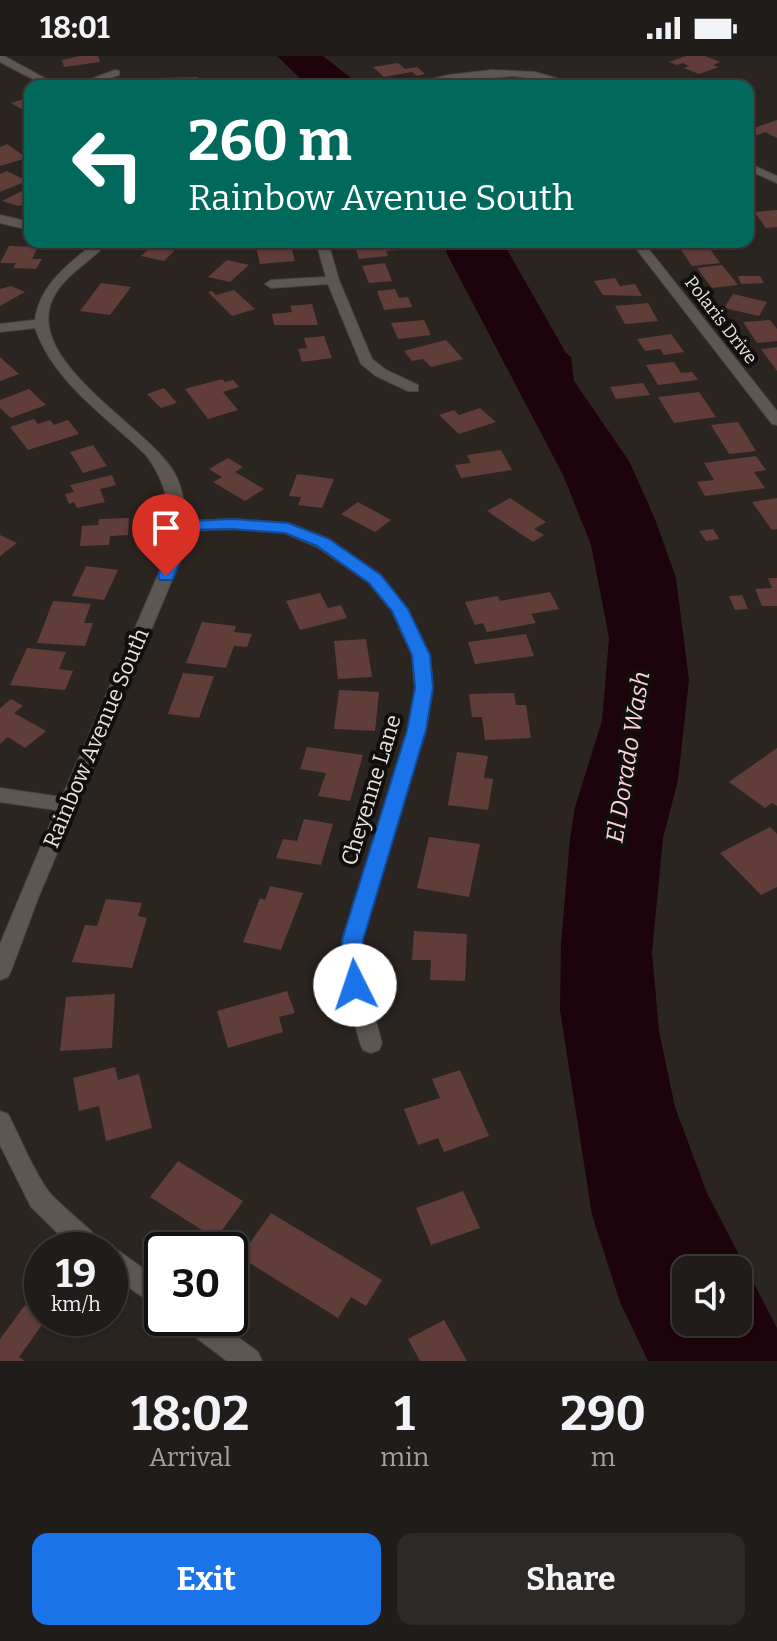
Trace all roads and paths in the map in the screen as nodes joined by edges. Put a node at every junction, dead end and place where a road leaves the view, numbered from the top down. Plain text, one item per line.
1 (0, 58) edge
2 (115, 73) dead end
3 (42, 80) edge
4 (95, 80) edge
5 (435, 80) edge
6 (560, 80) edge
7 (754, 169) edge
8 (777, 180) edge
9 (0, 219) edge
10 (24, 225) edge
11 (94, 248) edge
12 (324, 248) edge
13 (642, 248) edge
14 (333, 280) junction
15 (271, 284) dead end
16 (39, 324) junction
17 (0, 328) edge
18 (413, 388) dead end
19 (777, 421) edge
20 (180, 526) junction
21 (0, 795) edge
22 (68, 805) junction
23 (0, 971) edge
24 (371, 1043) dead end
25 (0, 1121) edge
26 (71, 1232) edge
27 (215, 1336) edge
28 (249, 1361) edge

1 - 3 street
2 - 4 street
5 - 6 street
7 - 8 street
9 - 10 street
11 - 16 street
12 - 14 street
13 - 19 street, Polaris Drive
14 - 15 street
14 - 18 street
16 - 17 street
16 - 20 street, Rainbow Avenue South
20 - 22 street, Rainbow Avenue South
20 - 24 street, Cheyenne Lane
21 - 22 street
22 - 23 street, Rainbow Avenue South
25 - 26 street
27 - 28 street

